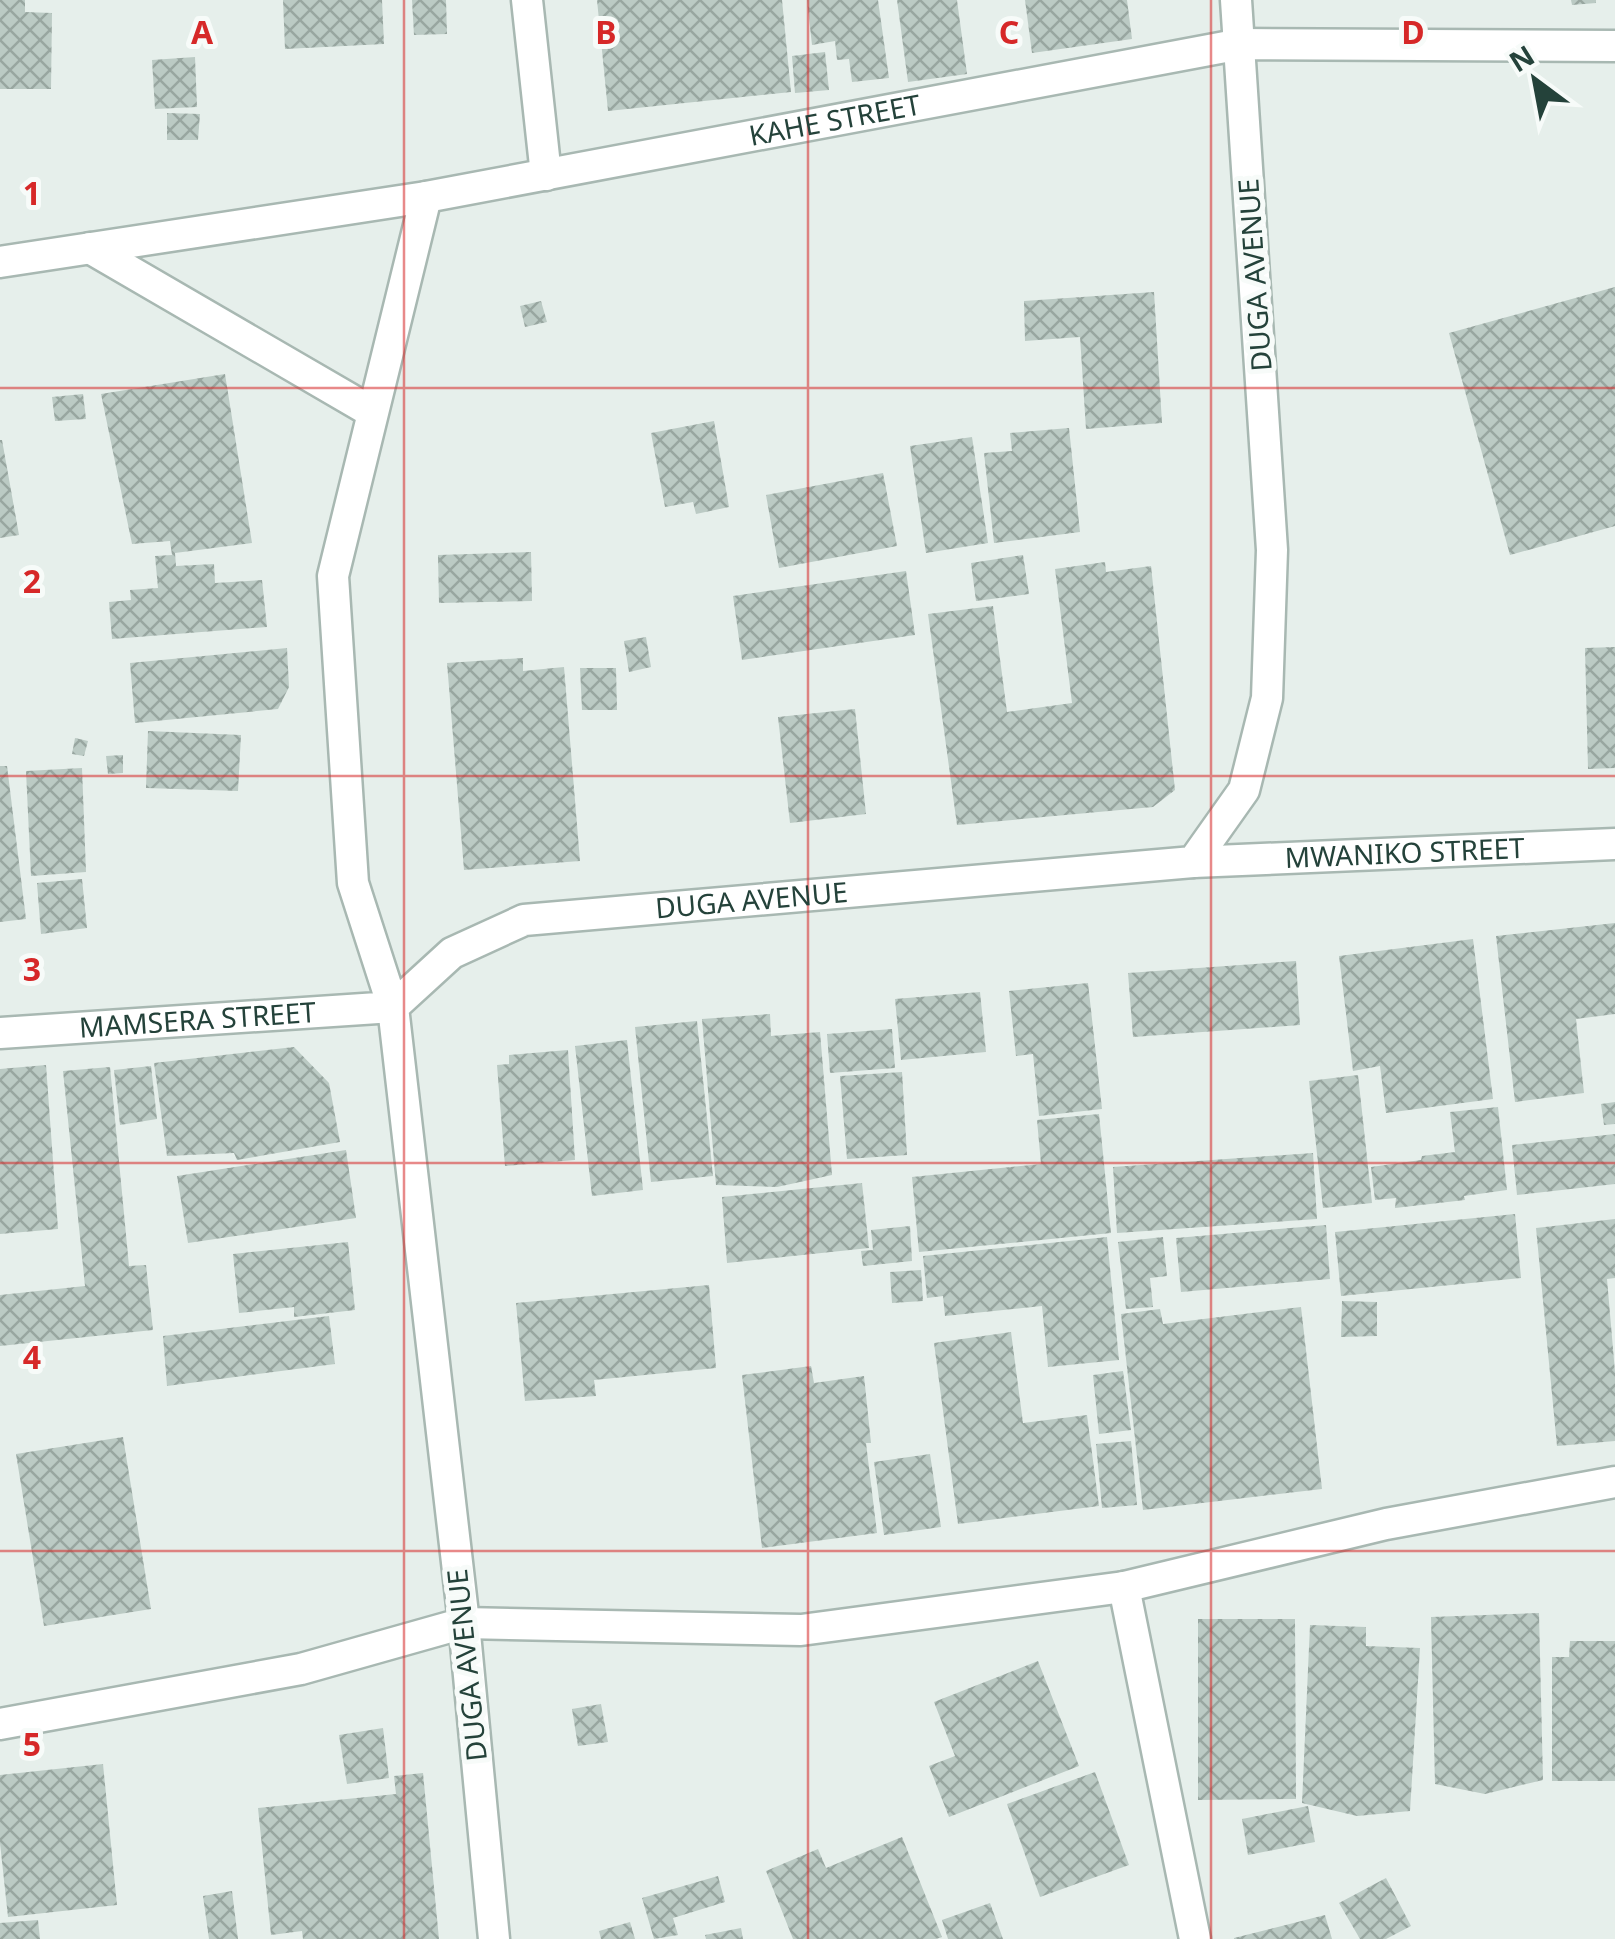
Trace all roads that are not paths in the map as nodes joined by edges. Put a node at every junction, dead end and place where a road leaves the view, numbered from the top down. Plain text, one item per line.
1 (526, 0) edge
2 (1236, 0) edge
3 (1240, 44) junction
4 (1615, 46) edge
5 (546, 174) junction
6 (426, 197) junction
7 (90, 248) junction
8 (0, 262) edge
9 (372, 412) junction
10 (1615, 844) edge
11 (1193, 862) junction
12 (393, 1007) junction
13 (0, 1033) edge
14 (1615, 1482) edge
15 (1124, 1587) junction
16 (464, 1623) junction
17 (0, 1724) edge
18 (494, 1939) edge
19 (1195, 1939) edge

1 - 5 street
2 - 3 street, DUGA AVENUE
3 - 4 street, KAHE STREET
3 - 5 street, KAHE STREET
3 - 11 street, DUGA AVENUE
5 - 6 street, KAHE STREET
6 - 7 street, KAHE STREET
6 - 9 street
7 - 8 street, KAHE STREET
7 - 9 street
9 - 12 street
10 - 11 street, MWANIKO STREET
11 - 12 street, DUGA AVENUE
12 - 13 street, MAMSERA STREET
12 - 16 street, DUGA AVENUE
14 - 15 street
15 - 16 street
15 - 19 street
16 - 17 street
16 - 18 street, DUGA AVENUE

